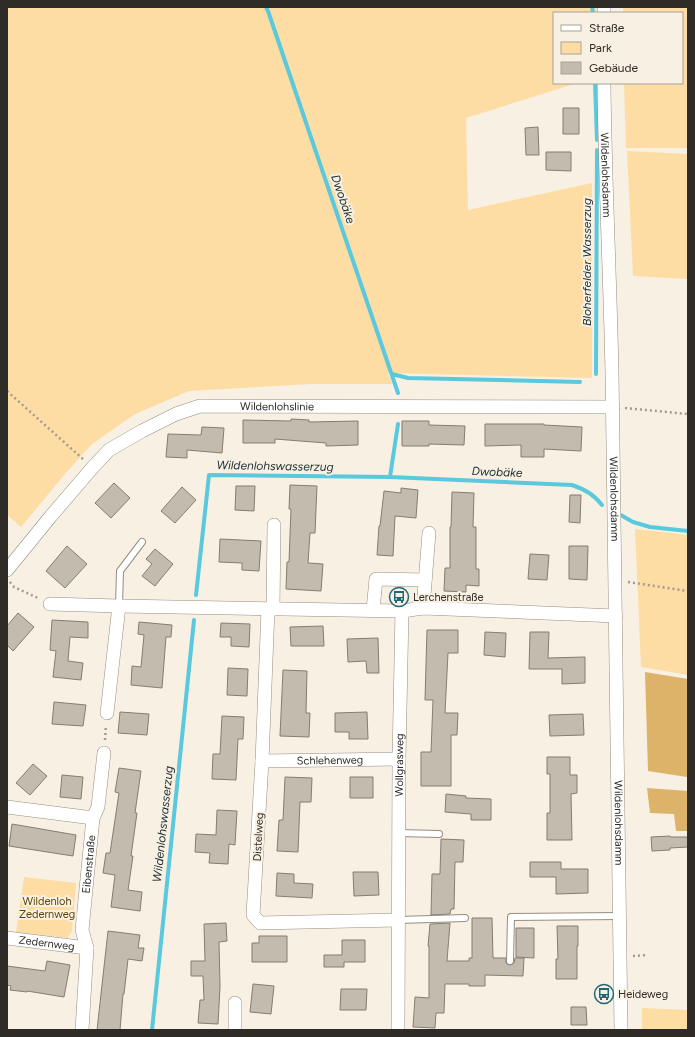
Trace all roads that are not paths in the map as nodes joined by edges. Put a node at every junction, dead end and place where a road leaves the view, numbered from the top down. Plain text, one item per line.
1 (604, 84) edge
2 (612, 407) junction
3 (274, 525) dead end
4 (429, 533) dead end
5 (142, 542) dead end
6 (7, 570) edge
7 (425, 580) junction
8 (50, 604) road end
9 (119, 606) junction
10 (423, 608) junction
11 (271, 609) junction
12 (373, 610) junction
13 (402, 611) junction
14 (616, 616) junction
15 (107, 713) road end
16 (104, 753) road end
17 (399, 759) junction
18 (262, 760) junction
19 (7, 807) edge
20 (93, 818) junction
21 (398, 833) junction
22 (439, 834) dead end
23 (620, 916) junction
24 (465, 918) dead end
25 (398, 920) junction
26 (7, 938) edge
27 (87, 948) junction
28 (510, 961) dead end
29 (235, 1003) dead end
30 (82, 1030) edge
31 (235, 1030) edge
32 (398, 1030) edge
33 (621, 1030) edge

1 - 2 street, Wildenlohsdamm
2 - 6 street, Wildenlohslinie
2 - 14 street, Wildenlohsdamm
3 - 11 street
4 - 7 street
5 - 9 lane
7 - 10 street
7 - 12 street
8 - 9 street
9 - 11 street
9 - 15 street
10 - 13 street
10 - 14 street
11 - 12 street
11 - 18 street, Distelweg
12 - 13 street
13 - 17 street, Wollgrasweg
14 - 23 street, Wildenlohsdamm
16 - 20 street, Eibenstraße
17 - 18 street, Schlehenweg
17 - 21 street, Wollgrasweg
18 - 25 street, Distelweg
19 - 20 street
20 - 27 street, Eibenstraße
21 - 22 lane
21 - 25 street, Wollgrasweg
23 - 28 lane
23 - 33 street, Wildenlohsdamm
24 - 25 lane
25 - 32 street, Wollgrasweg
26 - 27 street, Zedernweg
27 - 30 street, Eibenstraße
29 - 31 street

